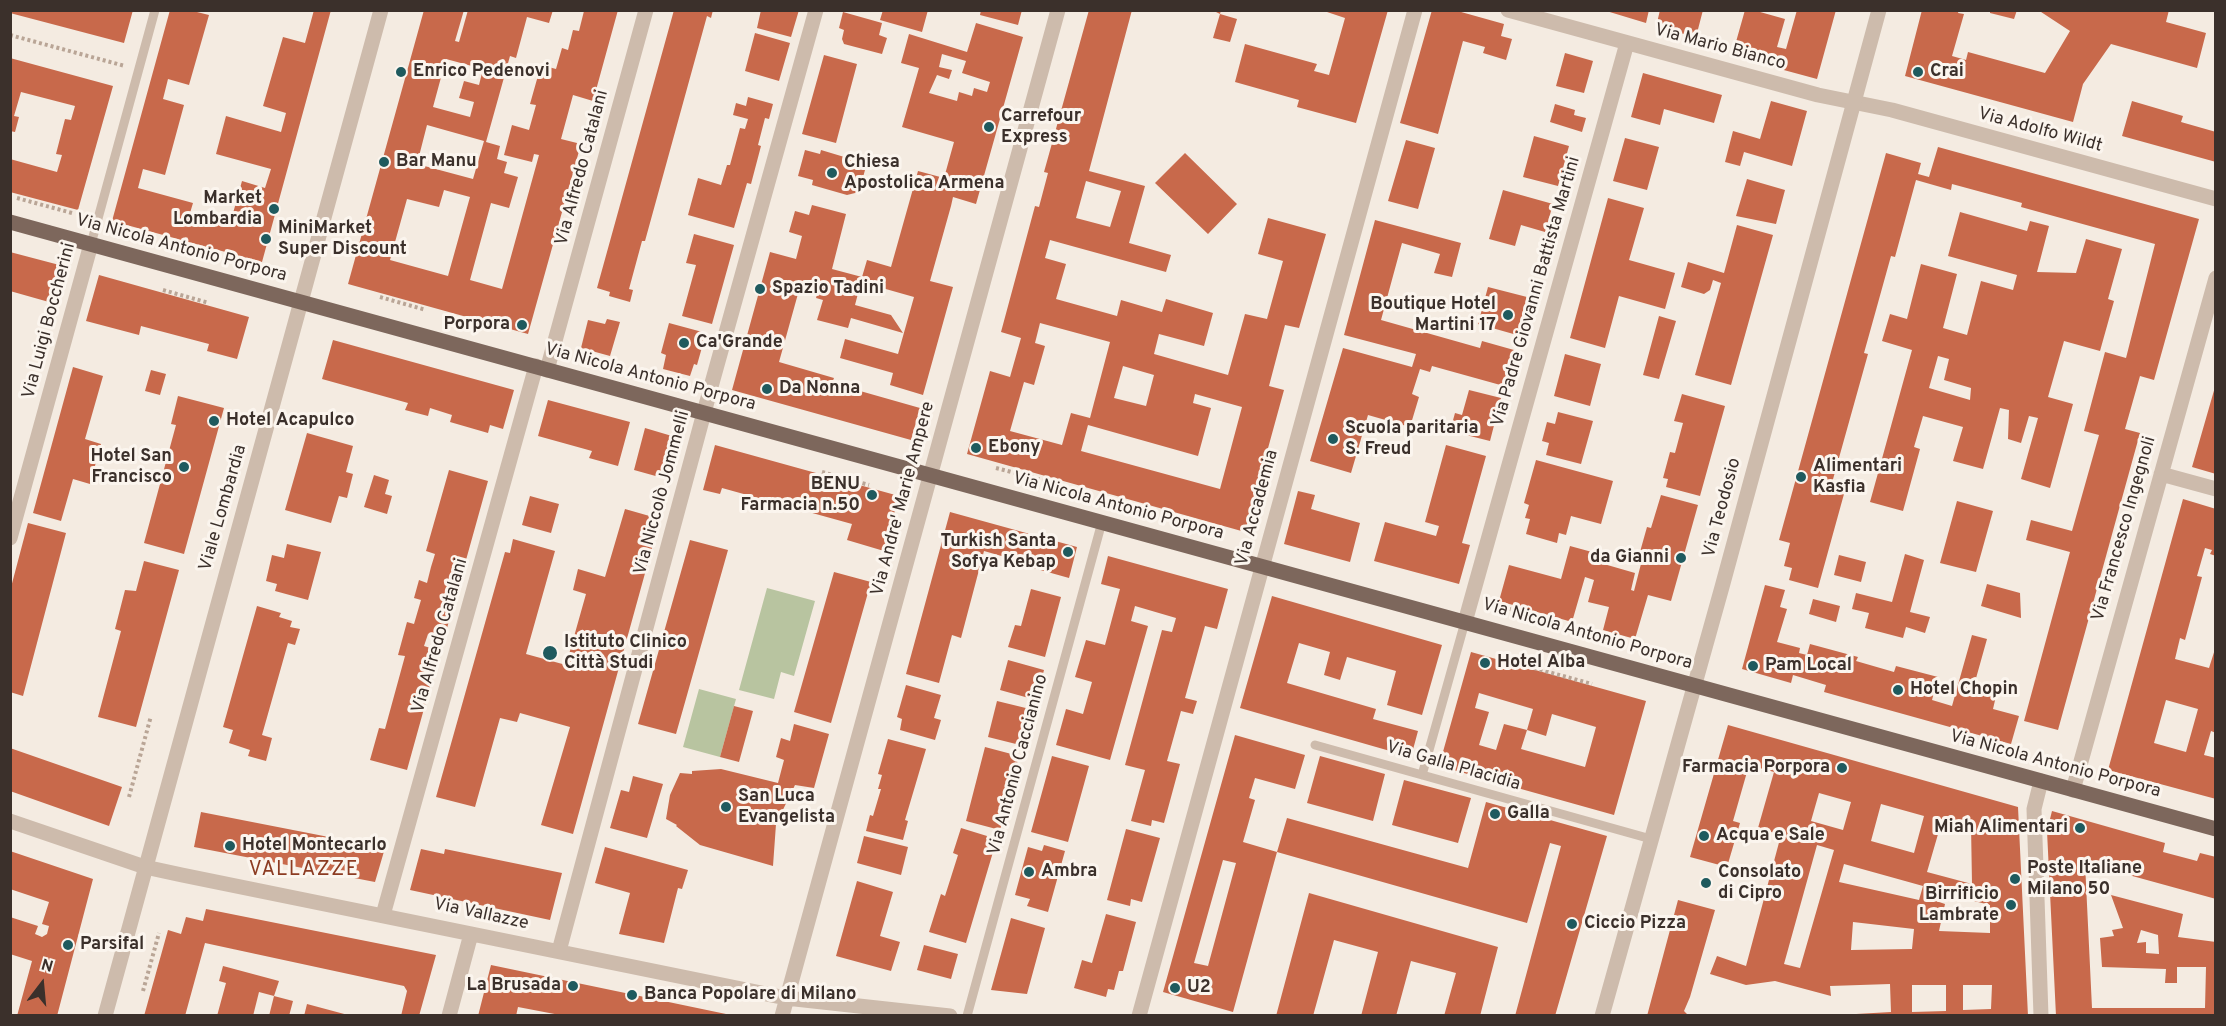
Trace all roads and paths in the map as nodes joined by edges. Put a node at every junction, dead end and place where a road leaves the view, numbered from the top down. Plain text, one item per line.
1 (155, 10) edge
2 (381, 10) edge
3 (646, 10) edge
4 (816, 10) edge
5 (1058, 10) edge
6 (1415, 10) edge
7 (1508, 10) edge
8 (1879, 10) edge
9 (10, 34) edge
10 (1627, 43) junction
11 (139, 70) junction
12 (1854, 102) junction
13 (17, 198) dead end
14 (2216, 199) edge
15 (72, 213) dead end
16 (10, 222) edge
17 (91, 244) junction
18 (2216, 278) edge
19 (163, 290) dead end
20 (380, 297) dead end
21 (302, 302) junction
22 (209, 303) dead end
23 (426, 310) dead end
24 (541, 368) junction
25 (705, 413) junction
26 (996, 468) dead end
27 (822, 472) dead end
28 (2161, 474) junction
29 (931, 475) junction
30 (1046, 481) dead end
31 (869, 485) dead end
32 (2216, 489) edge
33 (1102, 522) junction
34 (10, 538) edge
35 (1262, 567) junction
36 (1502, 607) dead end
37 (1465, 622) junction
38 (1557, 622) dead end
39 (1505, 660) dead end
40 (1592, 684) dead end
41 (1694, 685) junction
42 (151, 716) dead end
43 (1315, 745) dead end
44 (1422, 775) junction
45 (2041, 781) junction
46 (2073, 790) junction
47 (129, 797) dead end
48 (10, 821) edge
49 (2216, 829) edge
50 (1651, 840) junction
51 (145, 867) junction
52 (383, 915) junction
53 (159, 933) dead end
54 (471, 934) junction
55 (559, 951) junction
56 (143, 991) dead end
57 (786, 998) junction
58 (105, 1016) edge
59 (449, 1016) edge
60 (782, 1016) edge
61 (950, 1016) edge
62 (967, 1016) edge
63 (1139, 1016) edge
64 (1602, 1016) edge
65 (2041, 1016) edge

1 - 11 lane, Via Luigi Boccherini
2 - 21 street, Viale Lombardia
3 - 24 street, Via Alfredo Catalani
4 - 25 street, Via Niccolò Jommelli
5 - 29 street, Via Andre' Marie Ampere
6 - 35 street, Via Accademia
7 - 10 street, Via Mario Bianco
8 - 12 street, Via Teodosio
9 - 11 path
10 - 12 street, Via Mario Bianco
10 - 37 street, Via Padre Giovanni Battista Martini
11 - 17 lane, Via Luigi Boccherini
12 - 14 street, Via Adolfo Wildt
12 - 41 street, Via Teodosio
13 - 15 path
16 - 17 main road, Via Nicola Antonio Porpora
17 - 21 main road, Via Nicola Antonio Porpora
17 - 34 street, Via Luigi Boccherini
18 - 28 street, Via Francesco Ingegnoli
19 - 22 path
20 - 23 path
21 - 24 main road, Via Nicola Antonio Porpora
21 - 51 street, Viale Lombardia
24 - 25 main road, Via Nicola Antonio Porpora
24 - 52 street, Via Alfredo Catalani
25 - 29 main road, Via Nicola Antonio Porpora
25 - 55 street, Via Niccolò Jommelli
26 - 30 path
27 - 31 path
28 - 32 street
28 - 46 street, Via Francesco Ingegnoli
29 - 33 main road, Via Nicola Antonio Porpora
29 - 57 street, Via Andre' Marie Ampere
33 - 35 main road, Via Nicola Antonio Porpora
33 - 62 lane, Via Antonio Caccianino
35 - 37 main road, Via Nicola Antonio Porpora
35 - 63 street, Via Accademia
36 - 38 path
37 - 41 main road, Via Nicola Antonio Porpora
37 - 44 lane
39 - 40 path
41 - 45 main road, Via Nicola Antonio Porpora
41 - 50 street, Via Teodosio
42 - 47 path
43 - 44 lane, Via Galla Placidia
44 - 50 lane, Via Galla Placidia
45 - 46 main road, Via Nicola Antonio Porpora
45 - 65 street
46 - 49 main road, Via Nicola Antonio Porpora
48 - 51 street, Via Vallazze
50 - 64 street, Via Teodosio
51 - 52 street, Via Vallazze
51 - 58 street, Viale Lombardia
52 - 54 street, Via Vallazze
53 - 56 path
54 - 55 street, Via Vallazze
54 - 59 street
55 - 57 street, Via Vallazze
57 - 60 street, Via Andre' Marie Ampere
57 - 61 street, Via Vallazze

